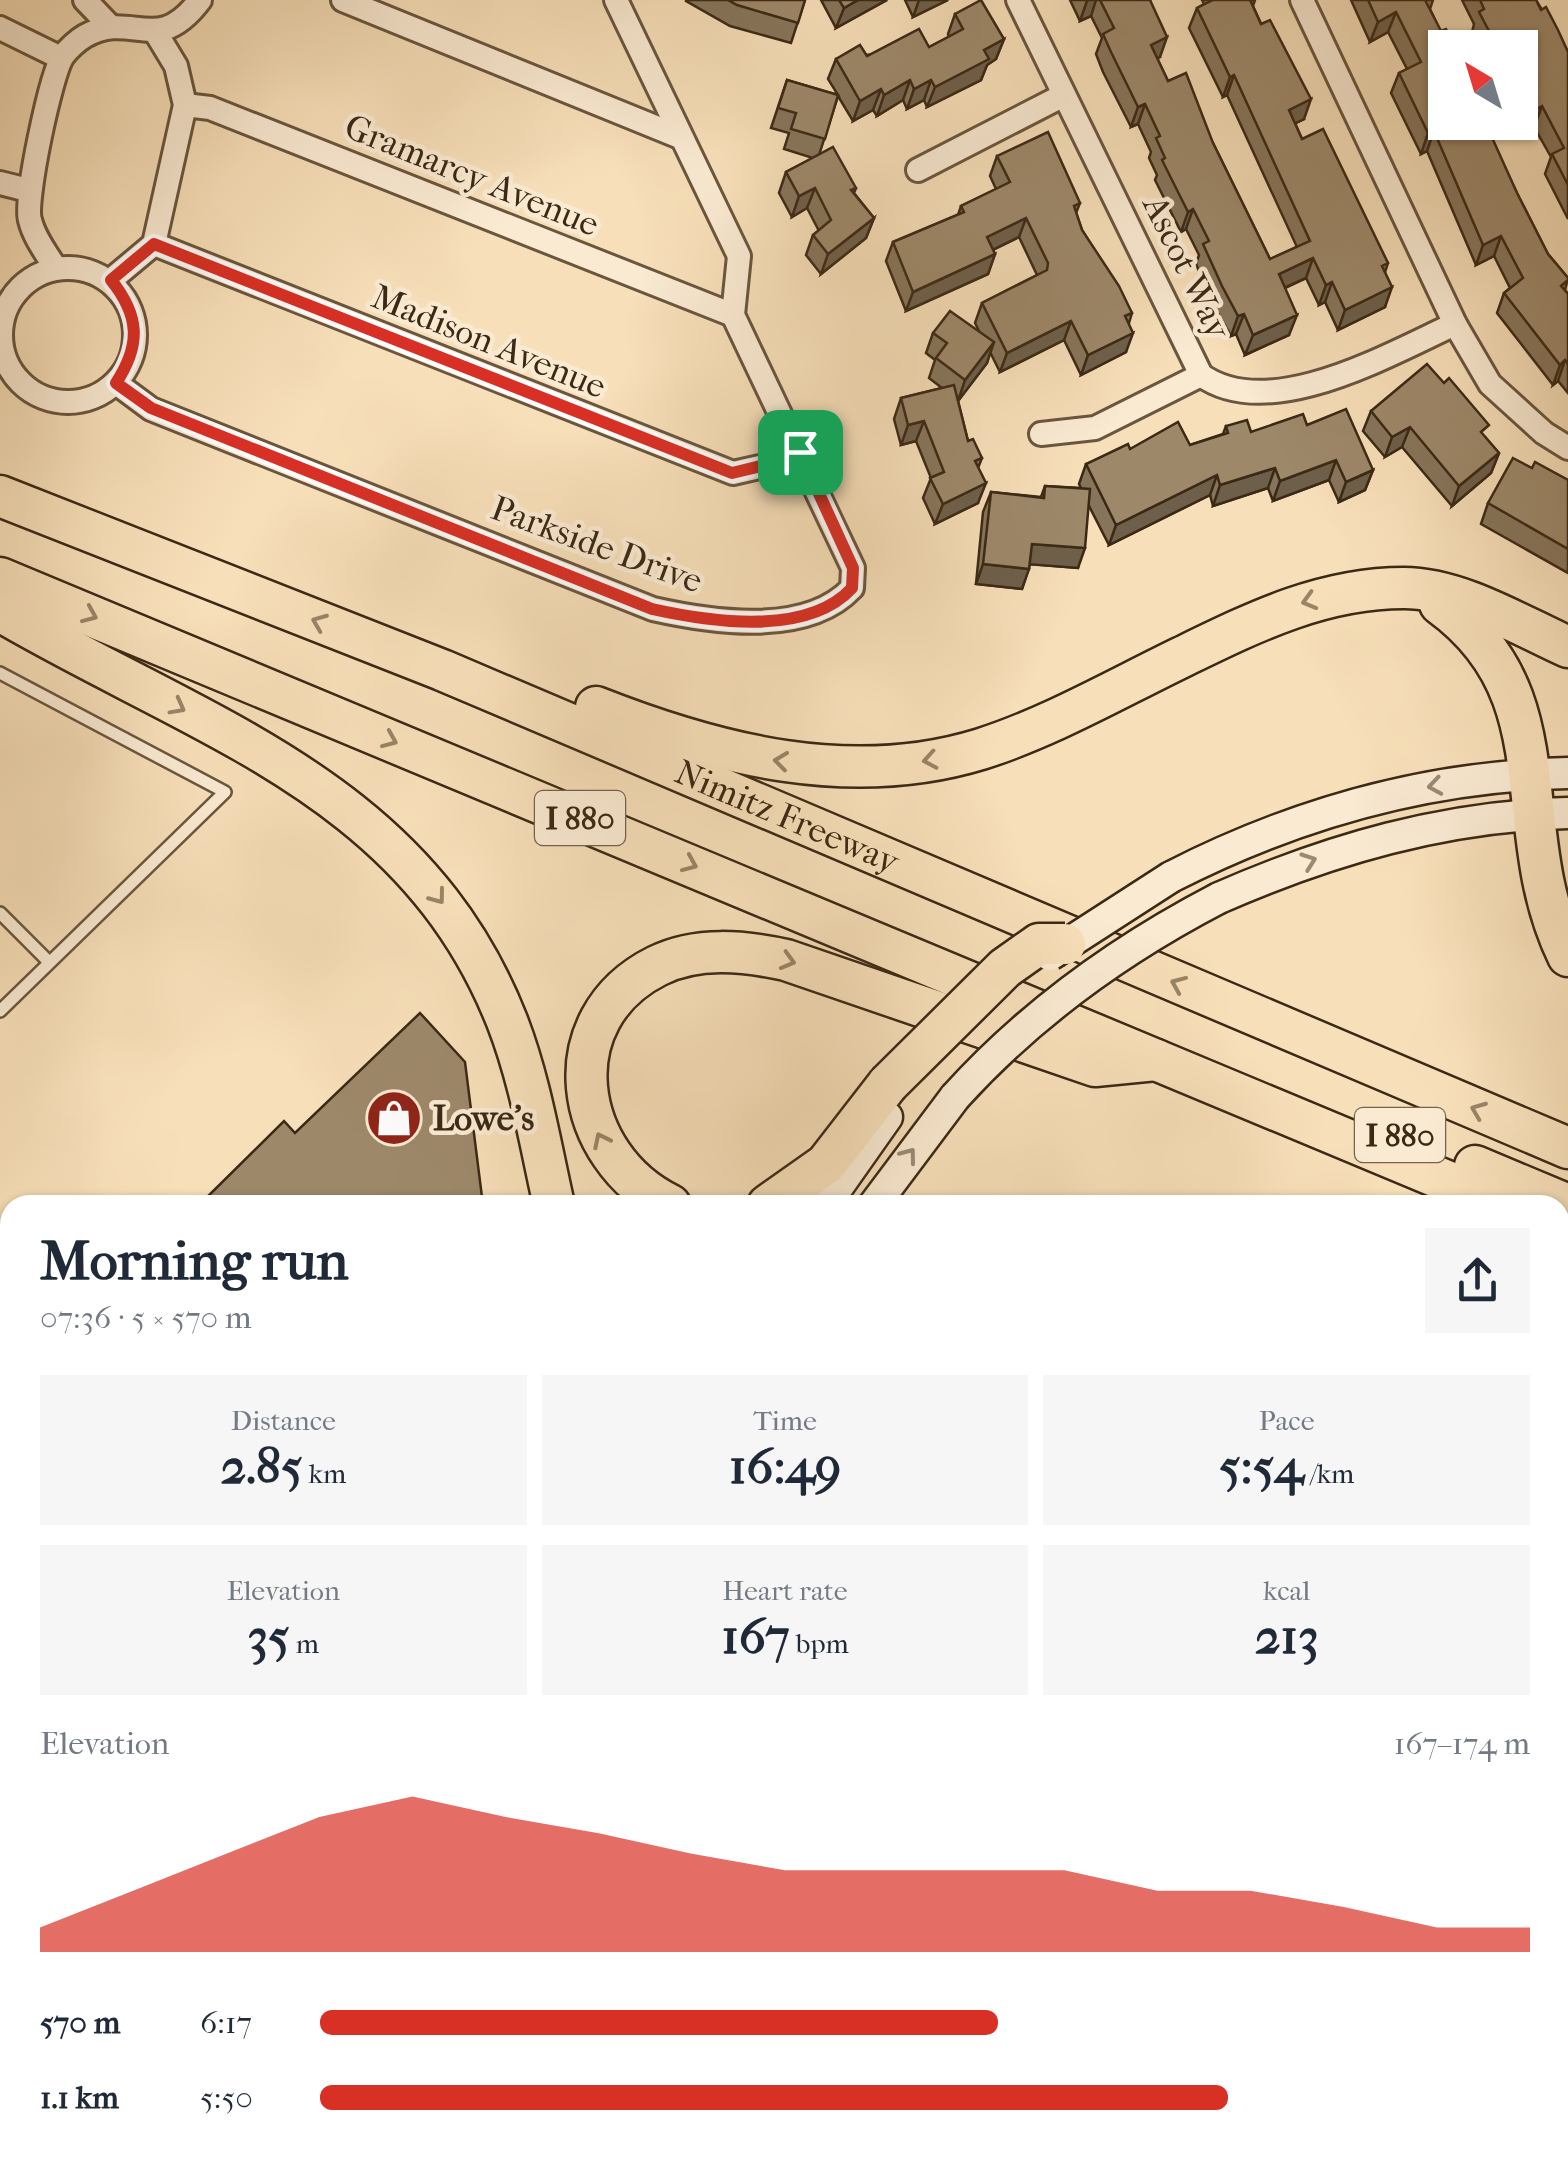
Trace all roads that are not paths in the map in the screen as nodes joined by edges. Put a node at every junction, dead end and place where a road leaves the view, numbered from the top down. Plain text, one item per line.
1 (85, 0) edge
2 (200, 0) edge
3 (343, 0) edge
4 (616, 0) edge
5 (1018, 0) edge
6 (1302, 0) edge
7 (109, 25) junction
8 (0, 28) edge
9 (156, 33) junction
10 (61, 58) junction
11 (1064, 95) junction
12 (185, 104) junction
13 (680, 138) junction
14 (918, 170) dead end
15 (0, 183) edge
16 (28, 190) junction
17 (154, 244) junction
18 (56, 267) junction
19 (111, 280) junction
20 (733, 315) junction
21 (1455, 324) junction
22 (0, 345) edge
23 (1201, 375) junction
24 (116, 383) junction
25 (1041, 434) dead end
26 (1568, 448) edge
27 (800, 452) junction
28 (0, 496) edge
29 (0, 578) edge
30 (1405, 588) junction
31 (0, 611) edge
32 (1568, 646) edge
33 (442, 670) junction
34 (0, 672) edge
35 (1550, 773) edge
36 (1551, 814) edge
37 (0, 912) edge
38 (1065, 944) joint
39 (1568, 956) edge
40 (49, 962) junction
41 (0, 1010) edge
42 (1160, 1059) junction
43 (897, 1088) junction
44 (1228, 1088) junction
45 (1568, 1148) edge
46 (552, 1195) edge
47 (654, 1195) edge
48 (782, 1195) edge
49 (831, 1195) edge
50 (881, 1195) edge
51 (1480, 1195) edge
52 (1546, 1195) edge

1 - 7 street
2 - 9 street
3 - 13 street
4 - 13 street
5 - 11 street, Ascot Way
6 - 21 street
7 - 9 street
7 - 10 street
8 - 10 street
9 - 12 street
10 - 16 street
11 - 14 street
11 - 23 street, Ascot Way
12 - 17 street
12 - 20 street, Gramarcy Avenue
13 - 20 street
15 - 16 street
16 - 18 street
17 - 19 street
17 - 27 street, Madison Avenue
18 - 19 street
18 - 22 street
19 - 24 street
20 - 27 street, Parkside Drive
21 - 23 street, Ascot Way
21 - 26 street
22 - 24 street
23 - 25 street
24 - 27 street, Parkside Drive
33 -> 28 highway, Nimitz Freeway / I 880
29 -> 42 highway, I 880
30 - 32 highway
30 -> 33 highway
30 - 35 highway
31 -> 46 highway
45 -> 33 highway, Nimitz Freeway / I 880
34 - 40 lane
35 - 36 highway
35 -> 38 main road, bridge
36 - 39 highway
50 -> 36 main road, bridge
37 - 40 lane
38 - 43 highway, bridge
40 - 41 lane
42 - 44 highway, I 880
47 -> 42 highway
43 - 48 highway
43 - 49 main road
44 - 51 highway, I 880
44 - 52 highway, I 880

